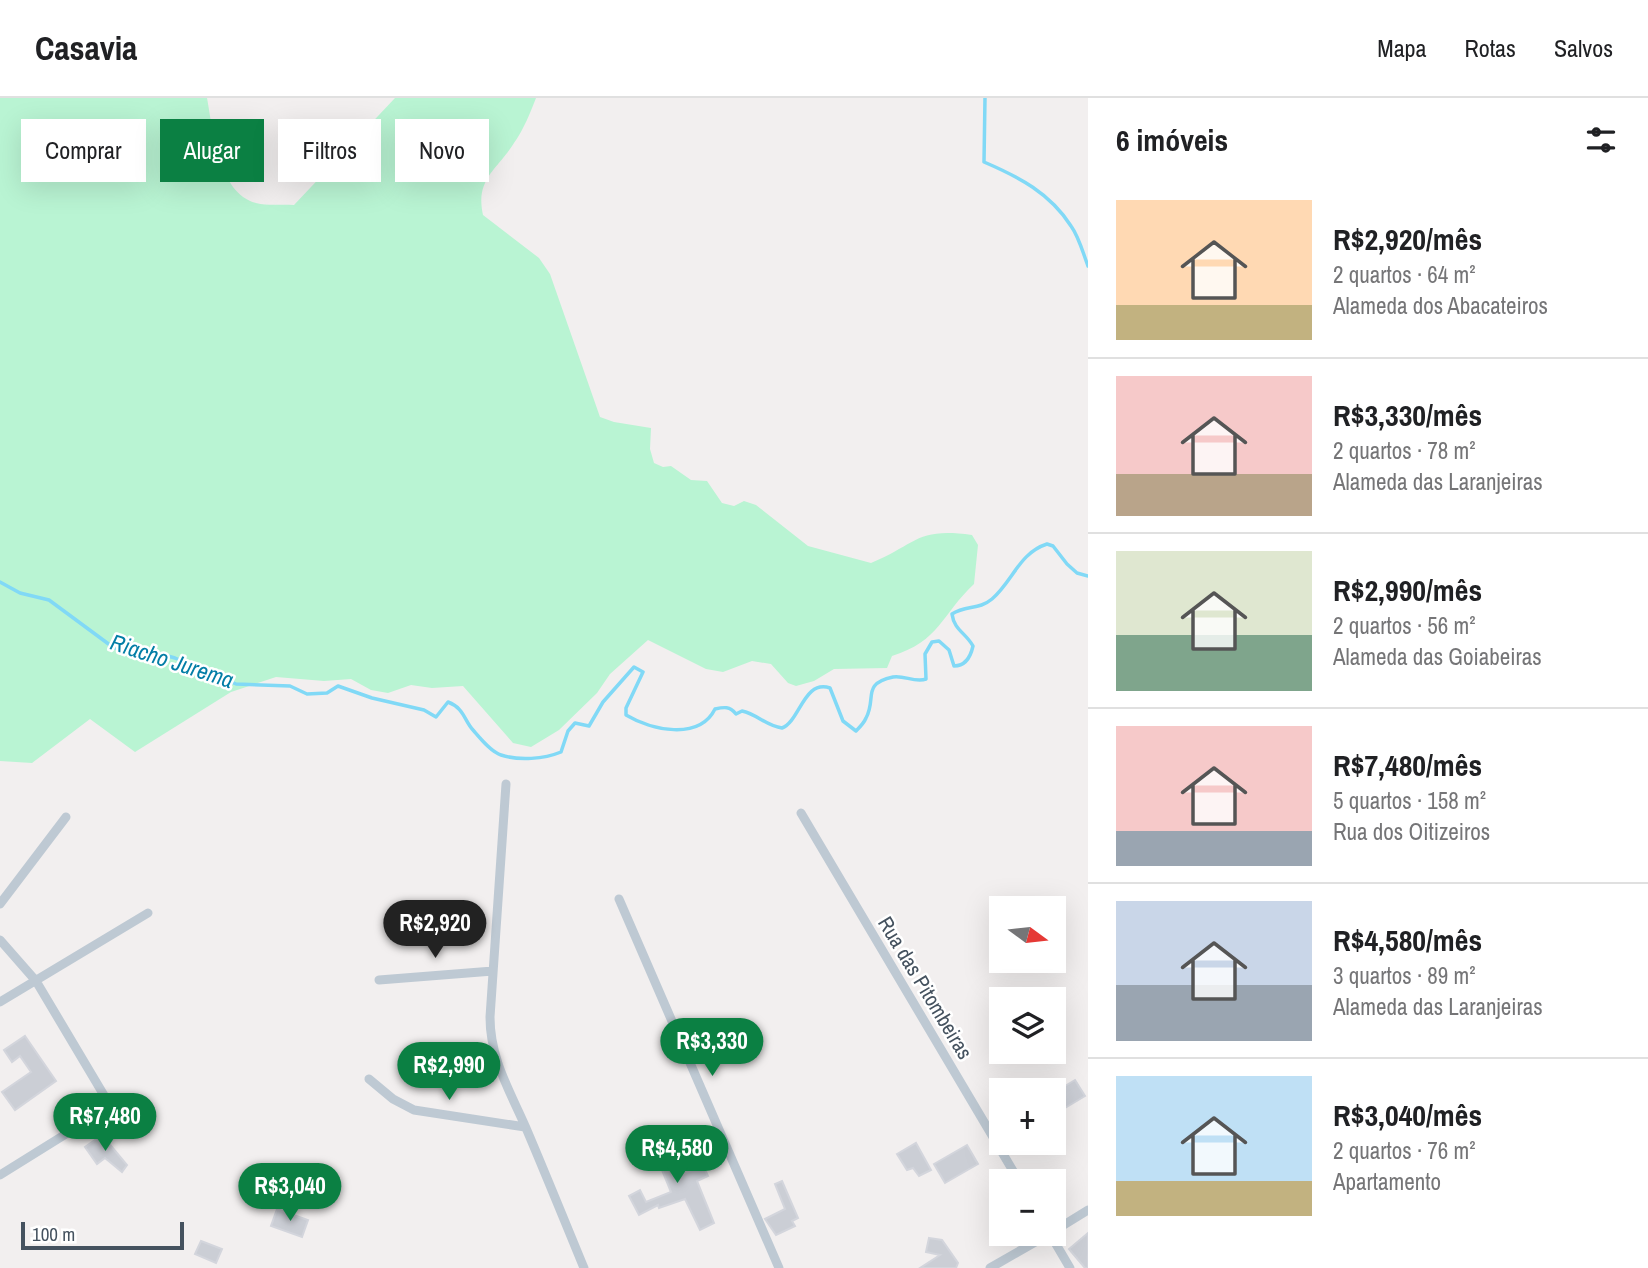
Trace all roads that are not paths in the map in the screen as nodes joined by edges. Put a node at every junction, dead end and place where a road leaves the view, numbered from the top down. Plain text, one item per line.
1 (506, 784) dead end
2 (801, 814) dead end
3 (66, 817) dead end
4 (620, 899) dead end
5 (0, 904) edge
6 (148, 913) dead end
7 (0, 940) edge
8 (492, 971) junction
9 (379, 979) dead end
10 (36, 981) junction
11 (0, 1002) edge
12 (369, 1079) dead end
13 (526, 1127) junction
14 (1012, 1169) edge
15 (0, 1175) edge
16 (1088, 1210) edge
17 (1066, 1224) edge
18 (1028, 1246) edge
19 (1058, 1246) edge
20 (584, 1268) edge
21 (779, 1268) edge
22 (990, 1268) edge
23 (1070, 1268) edge

1 - 8 street
2 - 14 street, Rua das Pitombeiras
3 - 5 street
4 - 21 street
6 - 10 street
7 - 10 street
8 - 9 street
8 - 13 street
10 - 11 street
10 - 15 street
12 - 13 street
13 - 20 street
16 - 17 street
18 - 22 street
19 - 23 street

